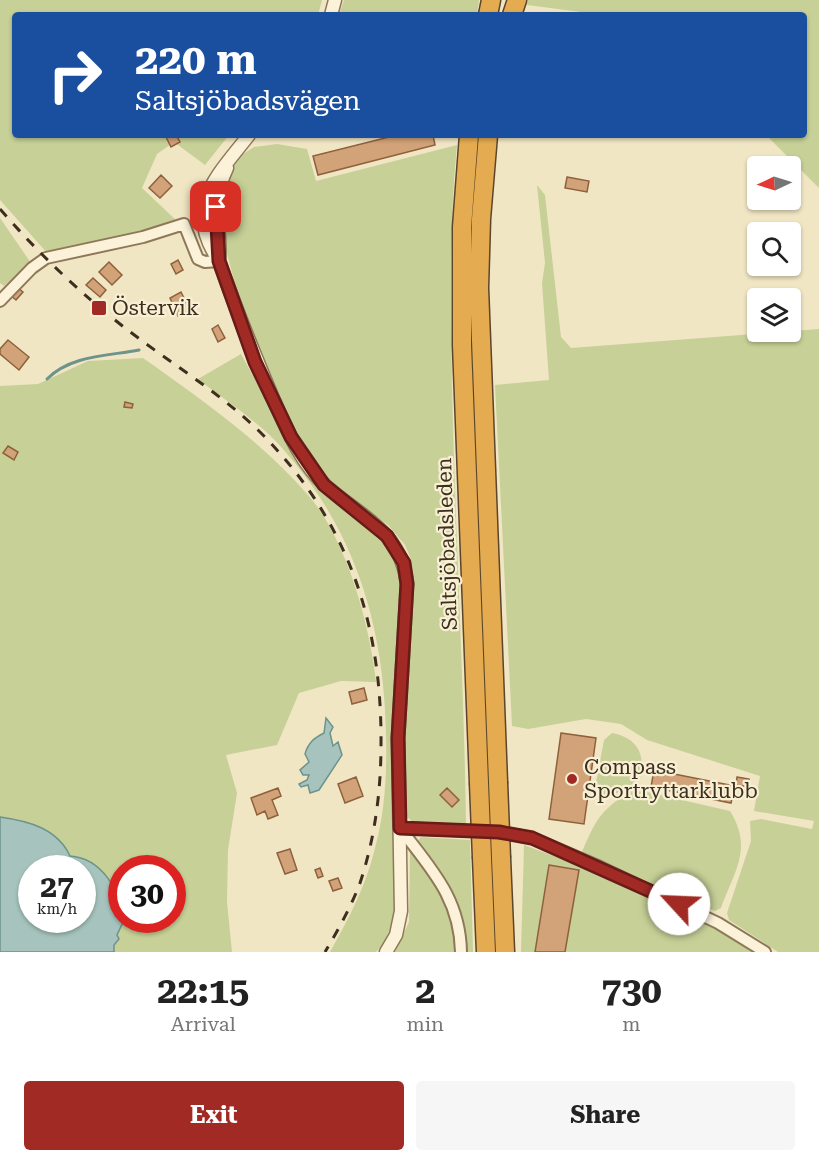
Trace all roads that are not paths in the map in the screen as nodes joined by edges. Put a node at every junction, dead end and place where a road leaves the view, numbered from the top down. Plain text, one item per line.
1 (247, 138) edge
2 (469, 138) edge
3 (488, 138) edge
4 (219, 261) junction
5 (4, 297) edge
6 (400, 828) junction
7 (386, 952) edge
8 (461, 952) edge
9 (486, 952) edge
10 (505, 952) edge
11 (765, 952) edge

1 - 4 street
2 - 9 highway, Saltsjöbadsleden, bridge
3 - 10 highway, Saltsjöbadsleden, bridge
4 - 5 street
4 - 6 street
6 - 7 street
6 - 8 street
6 - 11 street

